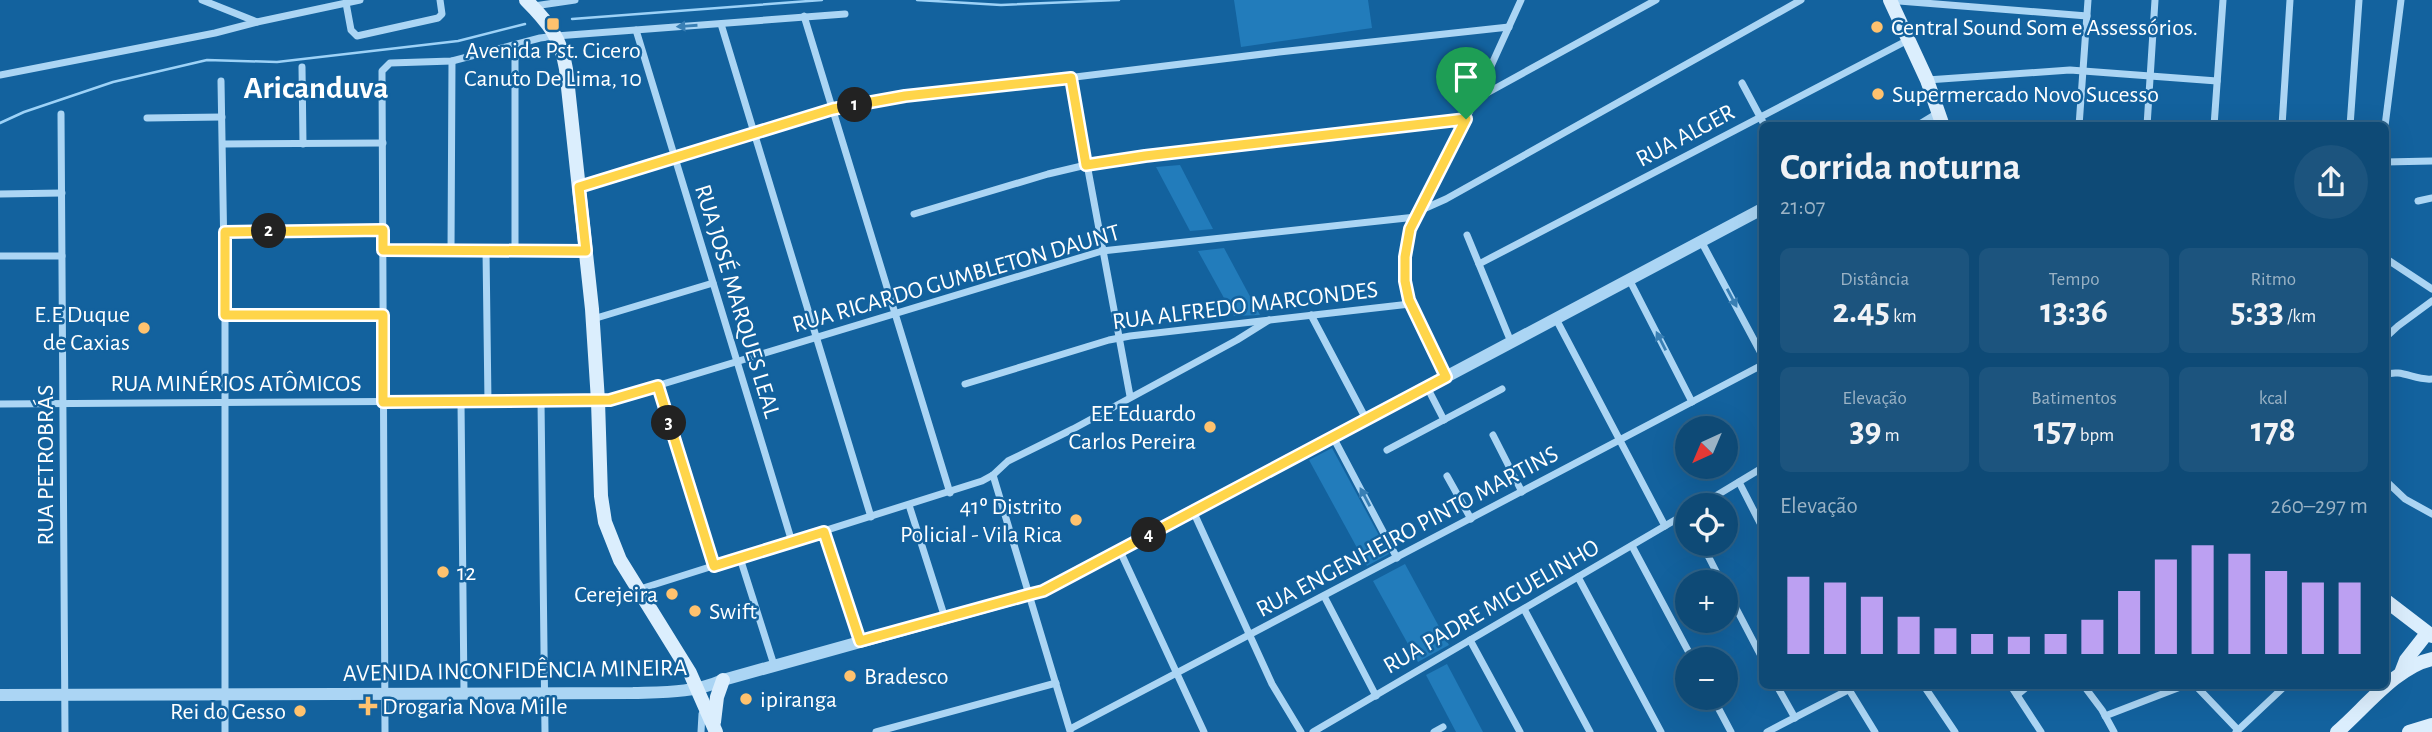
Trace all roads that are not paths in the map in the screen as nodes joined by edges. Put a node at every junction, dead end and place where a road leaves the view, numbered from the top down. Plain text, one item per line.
1 (202, 0) edge
2 (360, 0) edge
3 (440, 0) edge
4 (575, 0) edge
5 (1521, 0) edge
6 (1656, 0) edge
7 (1801, 0) edge
8 (2088, 0) edge
9 (2155, 0) edge
10 (2223, 0) edge
11 (2290, 0) edge
12 (2359, 0) edge
13 (2401, 0) edge
14 (1895, 1) edge
15 (346, 3) junction
16 (530, 3) edge
17 (845, 13) dead end
18 (804, 16) junction
19 (2087, 16) junction
20 (257, 22) junction
21 (721, 24) junction
22 (1509, 27) junction
23 (636, 30) junction
24 (556, 36) junction
25 (1908, 40) junction
26 (515, 45) junction
27 (452, 61) junction
28 (0, 66) edge
29 (302, 67) dead end
30 (2083, 70) junction
31 (11, 72) junction
32 (0, 75) edge
33 (2150, 76) junction
34 (1071, 78) junction
35 (1927, 80) junction
36 (221, 81) dead end
37 (2217, 81) junction
38 (1742, 83) dead end
39 (1476, 99) junction
40 (833, 109) junction
41 (61, 114) dead end
42 (222, 117) junction
43 (1760, 117) junction
44 (147, 118) dead end
45 (1466, 119) junction
46 (1941, 121) edge
47 (1763, 122) edge
48 (2079, 122) edge
49 (2147, 122) edge
50 (2214, 122) edge
51 (2282, 122) edge
52 (2350, 122) edge
53 (2386, 122) edge
54 (754, 134) junction
55 (383, 143) junction
56 (223, 144) junction
57 (303, 144) junction
58 (675, 159) junction
59 (2432, 161) edge
60 (2389, 162) edge
61 (1086, 165) junction
62 (579, 187) junction
63 (62, 193) junction
64 (0, 194) edge
65 (2432, 198) edge
66 (2418, 201) dead end
67 (1759, 211) edge
68 (914, 214) dead end
69 (1417, 214) junction
70 (383, 230) junction
71 (225, 232) junction
72 (1467, 235) dead end
73 (1702, 241) junction
74 (383, 250) junction
75 (451, 250) junction
76 (486, 250) junction
77 (515, 250) junction
78 (586, 251) junction
79 (1102, 251) junction
80 (0, 256) edge
81 (62, 256) junction
82 (2389, 261) edge
83 (1479, 264) junction
84 (1629, 279) junction
85 (713, 283) junction
86 (2432, 289) edge
87 (2432, 301) edge
88 (1410, 304) junction
89 (895, 314) junction
90 (225, 315) junction
91 (383, 315) junction
92 (1311, 315) junction
93 (1556, 318) junction
94 (593, 319) junction
95 (1269, 320) junction
96 (2389, 334) edge
97 (817, 338) junction
98 (1118, 338) junction
99 (1511, 342) junction
100 (1759, 349) edge
101 (737, 362) junction
102 (1759, 367) edge
103 (2389, 374) edge
104 (1446, 377) junction
105 (2432, 379) edge
106 (965, 384) dead end
107 (658, 386) junction
108 (1427, 387) junction
109 (1502, 389) dead end
110 (1130, 396) junction
111 (541, 401) junction
112 (598, 401) junction
113 (383, 402) junction
114 (461, 402) junction
115 (488, 402) junction
116 (1692, 402) junction
117 (64, 403) junction
118 (225, 403) junction
119 (0, 404) edge
120 (1366, 419) junction
121 (1444, 420) junction
122 (1493, 435) dead end
123 (1333, 437) junction
124 (1619, 441) junction
125 (1387, 450) dead end
126 (1759, 470) edge
127 (993, 475) junction
128 (1447, 476) dead end
129 (1739, 482) junction
130 (2389, 484) edge
131 (1522, 492) junction
132 (950, 493) junction
133 (1721, 493) edge
134 (909, 505) junction
135 (1193, 511) junction
136 (2432, 514) edge
137 (871, 517) junction
138 (1471, 519) junction
139 (1675, 521) edge
140 (1759, 521) edge
141 (1665, 526) junction
142 (824, 532) junction
143 (792, 542) junction
144 (1632, 545) junction
145 (1119, 551) junction
146 (740, 558) junction
147 (1397, 558) junction
148 (714, 566) junction
149 (1578, 577) junction
150 (637, 590) junction
151 (1031, 594) junction
152 (1324, 596) junction
153 (2389, 603) edge
154 (1524, 609) junction
155 (1738, 612) edge
156 (945, 618) junction
157 (2426, 634) edge
158 (1249, 636) junction
159 (1470, 640) junction
160 (860, 641) junction
161 (1686, 647) edge
162 (1759, 652) edge
163 (2431, 663) edge
164 (774, 665) junction
165 (1177, 674) junction
166 (2401, 674) junction
167 (723, 680) junction
168 (1056, 683) junction
169 (2389, 685) edge
170 (698, 689) junction
171 (1779, 689) edge
172 (1846, 689) edge
173 (1851, 689) edge
174 (1926, 689) edge
175 (2013, 689) edge
176 (2024, 689) edge
177 (2086, 689) edge
178 (2175, 689) edge
179 (2199, 689) edge
180 (2282, 689) edge
181 (2384, 689) edge
182 (385, 693) junction
183 (464, 693) junction
184 (544, 693) junction
185 (225, 694) junction
186 (0, 695) edge
187 (65, 695) junction
188 (2017, 695) junction
189 (1376, 696) junction
190 (1719, 710) edge
191 (2105, 716) junction
192 (1795, 718) junction
193 (2432, 725) edge
194 (1443, 727) dead end
195 (710, 730) edge
196 (1070, 731) edge
197 (2237, 731) edge
198 (65, 732) edge
199 (225, 732) edge
200 (385, 732) edge
201 (545, 732) edge
202 (876, 732) edge
203 (1204, 732) edge
204 (1301, 732) edge
205 (1313, 732) edge
206 (1434, 732) edge
207 (1520, 732) edge
208 (1590, 732) edge
209 (1661, 732) edge
210 (1731, 732) edge
211 (1768, 732) edge
212 (1875, 732) edge
213 (1955, 732) edge
214 (2041, 732) edge
215 (2114, 732) edge
216 (2337, 732) edge
217 (2409, 732) edge

1 - 20 street
2 - 15 street
3 - 15 street
4 - 16 street
5 - 22 street
6 - 39 street
7 - 69 street
8 - 19 street
9 - 33 street
10 - 37 street
11 - 51 street
12 - 52 street
13 - 53 street
14 - 19 street
14 - 25 main road
15 - 20 street
16 - 24 main road
17 - 18 street
18 - 21 street
18 - 40 street
19 - 30 street
20 - 31 street
21 -> 23 street
21 - 54 street
22 - 34 street
22 - 39 street
23 - 24 street
23 - 58 street, RUA JOSÉ MARQUES LEAL
24 - 26 street
24 - 62 main road
25 - 35 main road
25 - 43 street, RUA ALGER
26 - 27 street
26 - 77 street
27 - 55 street
27 - 75 street
28 - 31 street
29 - 57 street
30 - 33 street
30 - 35 street
30 - 48 street
31 - 32 street
33 - 37 street
33 - 49 street
34 - 40 street
34 - 61 street
35 - 46 main road
36 - 42 street
37 - 50 street
38 - 43 street
39 - 45 street
40 - 54 street
40 - 89 street
41 - 63 street, RUA PETROBRÁS
42 - 44 street
42 - 56 street
43 - 47 street
43 - 83 street, RUA ALGER
45 - 61 street
45 - 69 street
54 - 58 street
54 - 97 street
55 - 57 street
55 - 70 street
56 - 57 street
56 - 71 street
58 - 62 street
58 - 85 street, RUA JOSÉ MARQUES LEAL
59 - 60 street
61 - 68 street
61 - 79 street
62 - 78 main road
63 - 64 street
63 - 81 street, RUA PETROBRÁS
65 - 66 street
67 - 73 street, AVENIDA INCONFIDÊNCIA MINEIRA
69 - 79 street, RUA RICARDO GUMBLETON DAUNT
69 - 88 street
70 - 71 street
70 - 74 street
71 - 90 street
72 - 83 street
73 - 84 street, AVENIDA INCONFIDÊNCIA MINEIRA
73 -> 100 street
74 - 75 street
74 - 91 street
75 - 76 street
76 - 77 street
76 - 115 street
77 - 78 street
78 - 94 main road
79 - 89 street, RUA RICARDO GUMBLETON DAUNT
79 - 98 street
80 - 81 street
81 - 117 street, RUA PETROBRÁS
82 - 86 street
83 - 99 street
84 - 93 street, AVENIDA INCONFIDÊNCIA MINEIRA
116 -> 84 street
85 - 94 street
85 - 101 street, RUA JOSÉ MARQUES LEAL
87 - 96 street
88 - 92 street, RUA ALFREDO MARCONDES
88 - 104 street
89 - 97 street, RUA RICARDO GUMBLETON DAUNT
89 - 132 street
90 - 91 street
90 - 118 street
91 - 113 street
92 - 95 street, RUA ALFREDO MARCONDES
92 - 120 street
93 - 99 street, AVENIDA INCONFIDÊNCIA MINEIRA
93 - 124 street
94 - 112 main road
95 - 98 street, RUA ALFREDO MARCONDES
95 - 110 street
97 - 101 street, RUA RICARDO GUMBLETON DAUNT
97 - 137 street
98 - 106 street, RUA ALFREDO MARCONDES
98 - 110 street
99 - 104 street, AVENIDA INCONFIDÊNCIA MINEIRA
101 - 107 street, RUA RICARDO GUMBLETON DAUNT
101 - 143 street, RUA JOSÉ MARQUES LEAL
102 - 116 street, RUA ENGENHEIRO PINTO MARTINS
103 - 105 street
104 - 108 street, AVENIDA INCONFIDÊNCIA MINEIRA
107 - 112 street, RUA RICARDO GUMBLETON DAUNT
107 - 148 street
108 - 120 street, AVENIDA INCONFIDÊNCIA MINEIRA
108 - 121 street
109 - 121 street
110 - 127 street
111 - 112 street, RUA MINÉRIOS ATÔMICOS
111 - 115 street, RUA MINÉRIOS ATÔMICOS
111 - 184 street
112 - 150 main road
113 - 114 street, RUA MINÉRIOS ATÔMICOS
113 - 118 street, RUA MINÉRIOS ATÔMICOS
113 - 182 street
114 - 115 street, RUA MINÉRIOS ATÔMICOS
114 - 183 street
116 - 124 street, RUA ENGENHEIRO PINTO MARTINS
117 - 118 street, RUA MINÉRIOS ATÔMICOS
117 - 119 street, RUA MINÉRIOS ATÔMICOS
117 - 187 street, RUA PETROBRÁS
118 - 185 street
120 - 123 street, AVENIDA INCONFIDÊNCIA MINEIRA
121 - 125 street
122 - 131 street
123 - 135 street, AVENIDA INCONFIDÊNCIA MINEIRA
147 -> 123 street
124 - 131 street, RUA ENGENHEIRO PINTO MARTINS
124 - 141 street
126 - 129 street
127 - 132 street
127 - 151 street
128 - 138 street
129 - 133 street
129 - 140 street
130 - 136 street
131 - 138 street, RUA ENGENHEIRO PINTO MARTINS
132 - 134 street
134 - 137 street
134 - 156 street
135 - 145 street, AVENIDA INCONFIDÊNCIA MINEIRA
135 - 158 street
137 - 142 street
138 - 147 street, RUA ENGENHEIRO PINTO MARTINS
139 - 141 street, RUA PADRE MIGUELINHO
141 - 144 street, RUA PADRE MIGUELINHO
142 - 143 street
142 - 160 street
143 - 146 street
144 - 149 street, RUA PADRE MIGUELINHO
144 - 161 street
145 - 151 street, AVENIDA INCONFIDÊNCIA MINEIRA
145 - 165 street
146 - 148 street
146 - 164 street
147 - 152 street, RUA ENGENHEIRO PINTO MARTINS
148 - 150 street
149 - 154 street, RUA PADRE MIGUELINHO
149 - 209 street
150 - 170 main road
151 - 156 street, AVENIDA INCONFIDÊNCIA MINEIRA
151 - 168 street
152 - 158 street, RUA ENGENHEIRO PINTO MARTINS
152 - 189 street
153 - 157 main road
154 - 159 street, RUA PADRE MIGUELINHO
154 - 208 street
155 - 162 street
156 - 160 street, AVENIDA INCONFIDÊNCIA MINEIRA
157 - 163 main road
157 - 166 main road
158 - 165 street, RUA ENGENHEIRO PINTO MARTINS
158 - 204 street
159 - 189 street, RUA PADRE MIGUELINHO
159 - 207 street
160 - 164 street, AVENIDA INCONFIDÊNCIA MINEIRA
163 - 166 main road
164 - 167 street, AVENIDA INCONFIDÊNCIA MINEIRA
165 - 196 street, RUA ENGENHEIRO PINTO MARTINS
165 - 203 street
166 - 169 main road
167 - 170 street, AVENIDA INCONFIDÊNCIA MINEIRA
167 - 195 main road
168 - 196 street
168 - 202 street
170 - 184 street, AVENIDA INCONFIDÊNCIA MINEIRA
170 - 195 main road
171 - 192 street
172 - 192 street
173 - 212 street
174 - 213 street
175 - 188 street
176 - 188 street
177 - 191 street
178 - 191 street
179 - 197 street
180 - 197 street
181 - 216 main road
182 - 183 street, AVENIDA INCONFIDÊNCIA MINEIRA
182 - 185 street, AVENIDA INCONFIDÊNCIA MINEIRA
182 - 200 street
183 - 184 street, AVENIDA INCONFIDÊNCIA MINEIRA
184 - 201 street
185 - 187 street, AVENIDA INCONFIDÊNCIA MINEIRA
185 - 199 street
186 - 187 street, AVENIDA INCONFIDÊNCIA MINEIRA
187 - 198 street, RUA PETROBRÁS
188 - 214 street
189 - 205 street, RUA PADRE MIGUELINHO
190 - 210 street
191 - 215 street
192 - 211 street
193 - 217 main road
194 - 206 street

